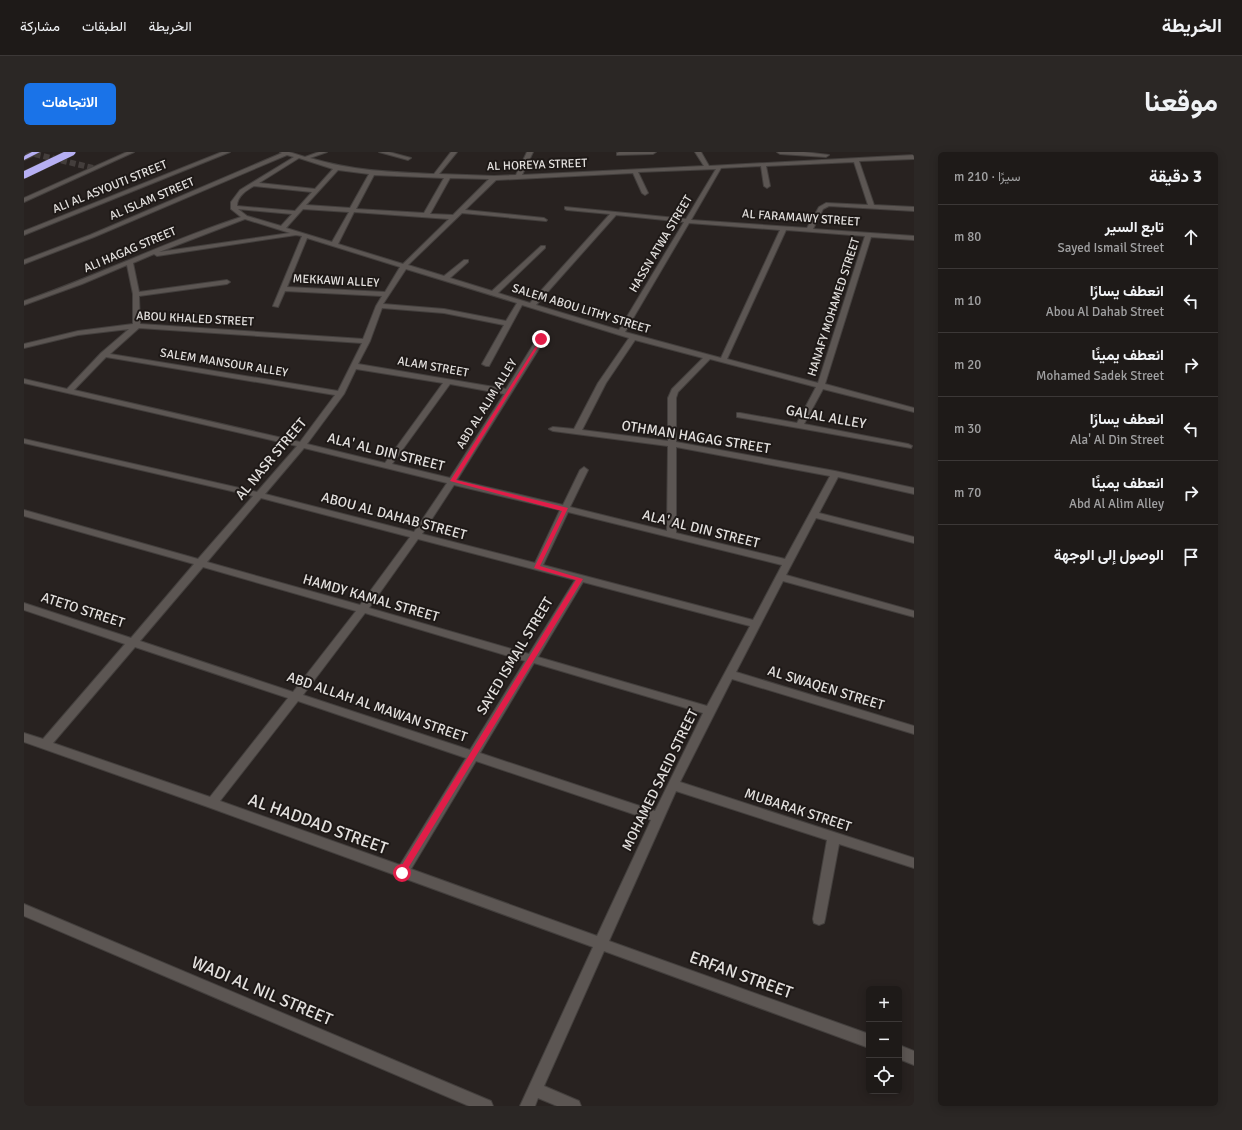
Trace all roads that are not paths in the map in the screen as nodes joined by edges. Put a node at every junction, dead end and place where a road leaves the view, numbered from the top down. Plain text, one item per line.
1 (37, 152) edge
2 (72, 152) edge
3 (131, 152) edge
4 (227, 152) edge
5 (324, 152) edge
6 (382, 152) edge
7 (454, 152) edge
8 (530, 152) edge
9 (653, 152) edge
10 (698, 152) edge
11 (780, 152) edge
12 (285, 153) edge
13 (299, 156) junction
14 (856, 156) edge
15 (914, 157) edge
16 (24, 158) edge
17 (306, 158) junction
18 (408, 158) dead end
19 (621, 160) edge
20 (763, 164) junction
21 (706, 166) junction
22 (720, 166) junction
23 (337, 168) junction
24 (635, 171) junction
25 (372, 173) junction
26 (24, 175) edge
27 (436, 175) junction
28 (448, 176) junction
29 (518, 177) junction
30 (494, 178) junction
31 (254, 184) junction
32 (767, 186) dead end
33 (317, 191) junction
34 (644, 194) dead end
35 (24, 200) edge
36 (871, 206) junction
37 (234, 207) junction
38 (303, 207) junction
39 (567, 208) dead end
40 (352, 210) junction
41 (914, 210) edge
42 (460, 211) junction
43 (297, 213) junction
44 (615, 213) junction
45 (426, 215) junction
46 (244, 217) junction
47 (453, 217) junction
48 (544, 220) dead end
49 (687, 221) junction
50 (784, 228) junction
51 (282, 229) junction
52 (810, 230) junction
53 (24, 233) edge
54 (301, 235) junction
55 (868, 235) junction
56 (914, 238) edge
57 (334, 245) junction
58 (543, 247) dead end
59 (147, 256) junction
60 (466, 261) dead end
61 (24, 262) edge
62 (130, 263) junction
63 (405, 265) junction
64 (445, 278) junction
65 (226, 282) dead end
66 (283, 289) junction
67 (136, 294) junction
68 (387, 294) junction
69 (493, 294) junction
70 (24, 303) edge
71 (520, 303) junction
72 (276, 306) dead end
73 (379, 306) junction
74 (531, 306) junction
75 (509, 324) junction
76 (136, 326) junction
77 (621, 333) junction
78 (633, 337) junction
79 (541, 339) dead end
80 (366, 341) junction
81 (24, 346) edge
82 (104, 355) junction
83 (708, 357) junction
84 (723, 361) junction
85 (486, 364) dead end
86 (354, 366) junction
87 (24, 380) edge
88 (448, 382) junction
89 (820, 387) junction
90 (69, 391) junction
91 (508, 392) junction
92 (340, 394) junction
93 (914, 410) edge
94 (740, 415) dead end
95 (799, 426) junction
96 (553, 429) dead end
97 (577, 432) junction
98 (24, 441) edge
99 (671, 444) junction
100 (302, 445) junction
101 (908, 446) dead end
102 (387, 466) junction
103 (584, 470) dead end
104 (835, 474) junction
105 (452, 481) junction
106 (914, 491) edge
107 (259, 495) junction
108 (566, 510) junction
109 (24, 513) edge
110 (814, 515) junction
111 (671, 535) junction
112 (416, 536) junction
113 (914, 540) edge
114 (788, 563) junction
115 (200, 564) junction
116 (537, 568) junction
117 (781, 577) junction
118 (580, 579) junction
119 (24, 606) edge
120 (362, 609) junction
121 (914, 614) edge
122 (756, 624) junction
123 (133, 641) junction
124 (531, 659) junction
125 (729, 674) junction
126 (296, 695) junction
127 (710, 711) junction
128 (914, 730) edge
129 (24, 737) edge
130 (45, 744) junction
131 (473, 755) junction
132 (672, 785) junction
133 (212, 803) junction
134 (657, 817) junction
135 (834, 837) junction
136 (914, 863) edge
137 (402, 873) junction
138 (24, 910) edge
139 (819, 918) dead end
140 (600, 943) junction
141 (866, 1040) edge
142 (902, 1053) edge
143 (914, 1058) edge
144 (534, 1089) junction
145 (486, 1106) edge
146 (527, 1106) edge
147 (574, 1106) edge

1 - 16 highway
2 - 26 highway, bridge
3 - 35 street
4 - 53 street, ALI AL ASYOUTI STREET
5 - 17 street
6 - 18 street
7 - 27 street
8 - 29 street
9 - 19 street
10 - 21 street
11 - 14 street
12 - 13 street, AL HOREYA STREET
12 - 61 street, AL ISLAM STREET
13 - 17 street, AL HOREYA STREET
13 - 31 street
14 - 15 street, AL HOREYA STREET
14 - 20 street, AL HOREYA STREET
14 - 36 street
17 - 23 street, AL HOREYA STREET
19 - 24 street, AL HOREYA STREET
19 - 29 street, AL HOREYA STREET
20 - 22 street, AL HOREYA STREET
20 - 32 street
21 - 22 street, AL HOREYA STREET
21 - 24 street, AL HOREYA STREET
22 - 49 street, HASSN ATWA STREET
23 - 25 street, AL HOREYA STREET
23 - 33 street
24 - 34 street
25 - 27 street, AL HOREYA STREET
25 - 40 street
27 - 28 street, AL HOREYA STREET
28 - 30 street, AL HOREYA STREET
28 - 45 street
29 - 30 street, AL HOREYA STREET
30 - 42 street, AL NASR STREET
31 - 33 street
31 - 37 street
33 - 38 street
36 - 41 street
36 - 52 street
37 - 43 street
37 - 46 street
38 - 40 street
38 - 43 street
39 - 44 street, AL FARAMAWY STREET
40 - 45 street
40 - 57 street
42 - 47 street, AL NASR STREET
42 - 48 street
43 - 51 street
44 - 49 street, AL FARAMAWY STREET
44 - 74 street
45 - 47 street
46 - 51 street, SALEM ABOU LITHY STREET
46 - 59 street, ALI HAGAG STREET
47 - 63 street, AL NASR STREET
49 - 50 street, AL FARAMAWY STREET
49 - 77 street, HASSN ATWA STREET
50 - 52 street, AL FARAMAWY STREET
50 - 84 street
51 - 54 street, SALEM ABOU LITHY STREET
52 - 55 street, AL FARAMAWY STREET
54 - 57 street, SALEM ABOU LITHY STREET
54 - 59 street
54 - 66 street
55 - 56 street, AL FARAMAWY STREET
55 - 89 street, HANAFY MOHAMED STREET
57 - 63 street, SALEM ABOU LITHY STREET
58 - 69 street
59 - 62 street, ALI HAGAG STREET
60 - 64 street
62 - 67 street
62 - 70 street, ALI HAGAG STREET
63 - 64 street, SALEM ABOU LITHY STREET
63 - 68 street, AL NASR STREET
64 - 69 street, SALEM ABOU LITHY STREET
65 - 67 street
66 - 68 street, MEKKAWI ALLEY
66 - 72 street
67 - 76 street
68 - 73 street, AL NASR STREET
69 - 71 street, SALEM ABOU LITHY STREET
71 - 74 street, SALEM ABOU LITHY STREET
71 - 75 street
73 - 75 street
73 - 80 street, AL NASR STREET
74 - 77 street, SALEM ABOU LITHY STREET
75 - 85 street
76 - 80 street, ABOU KHALED STREET
76 - 81 street, ABOU KHALED STREET
76 - 82 street
77 - 78 street, SALEM ABOU LITHY STREET
78 - 83 street, SALEM ABOU LITHY STREET
78 - 97 street
79 - 91 street, ABD AL ALIM ALLEY
80 - 86 street, AL NASR STREET
82 - 90 street
82 - 92 street, SALEM MANSOUR ALLEY
83 - 84 street, SALEM ABOU LITHY STREET
83 - 99 street
84 - 89 street, SALEM ABOU LITHY STREET
86 - 88 street, ALAM STREET
86 - 92 street, AL NASR STREET
87 - 90 street, ALA' AL DIN STREET
88 - 91 street, ALAM STREET
88 - 102 street
89 - 93 street, SALEM ABOU LITHY STREET
89 - 95 street, HANAFY MOHAMED STREET
90 - 100 street, ALA' AL DIN STREET
91 - 105 street, ABD AL ALIM ALLEY
92 - 100 street, AL NASR STREET
94 - 95 street, GALAL ALLEY
95 - 101 street, GALAL ALLEY
96 - 97 street, OTHMAN HAGAG STREET
97 - 99 street, OTHMAN HAGAG STREET
98 - 107 street, ABOU AL DAHAB STREET
99 - 104 street, OTHMAN HAGAG STREET
99 - 111 street
100 - 102 street, ALA' AL DIN STREET
100 - 107 street, AL NASR STREET
102 - 105 street, ALA' AL DIN STREET
103 - 108 street
104 - 106 street, OTHMAN HAGAG STREET
104 - 110 street, MOHAMED SAEID STREET
105 - 108 street, ALA' AL DIN STREET
105 - 112 street, ABD AL ALIM ALLEY
107 - 112 street, ABOU AL DAHAB STREET
107 - 115 street, AL NASR STREET
108 - 111 street, ALA' AL DIN STREET
108 - 116 street
109 - 115 street, HAMDY KAMAL STREET
110 - 113 street
110 - 114 street, MOHAMED SAEID STREET
111 - 114 street, ALA' AL DIN STREET
112 - 116 street, ABOU AL DAHAB STREET
112 - 120 street, ABD AL ALIM ALLEY
114 - 117 street, MOHAMED SAEID STREET
115 - 120 street, HAMDY KAMAL STREET
115 - 123 street, AL NASR STREET
116 - 118 street, ABOU AL DAHAB STREET
117 - 121 street
117 - 122 street, MOHAMED SAEID STREET
118 - 122 street, ABOU AL DAHAB STREET
118 - 124 street, SAYED ISMAIL STREET
119 - 123 street, ATETO STREET
120 - 124 street, HAMDY KAMAL STREET
120 - 126 street, ABD AL ALIM ALLEY
122 - 125 street, MOHAMED SAEID STREET
123 - 126 street, ABD ALLAH AL MAWAN STREET
123 - 130 street, AL NASR STREET
124 - 127 street, HAMDY KAMAL STREET
124 - 131 street, SAYED ISMAIL STREET
125 - 127 street, MOHAMED SAEID STREET
125 - 128 street, AL SWAQEN STREET
126 - 131 street, ABD ALLAH AL MAWAN STREET
126 - 133 street, ABD AL ALIM ALLEY
127 - 132 street, MOHAMED SAEID STREET
129 - 130 street, AL HADDAD STREET
130 - 133 street, AL HADDAD STREET
131 - 134 street, ABD ALLAH AL MAWAN STREET
131 - 137 street, SAYED ISMAIL STREET
132 - 134 street, MOHAMED SAEID STREET
132 - 135 street, MUBARAK STREET
133 - 137 street, AL HADDAD STREET
134 - 140 street, MOHAMED SAEID STREET
135 - 136 street, MUBARAK STREET
135 - 139 street
137 - 140 street, AL HADDAD STREET
138 - 145 street, WADI AL NIL STREET
140 - 141 street, ERFAN STREET
140 - 144 street, MOHAMED SAEID STREET
142 - 143 street
144 - 146 street, MOHAMED SAEID STREET
144 - 147 street

